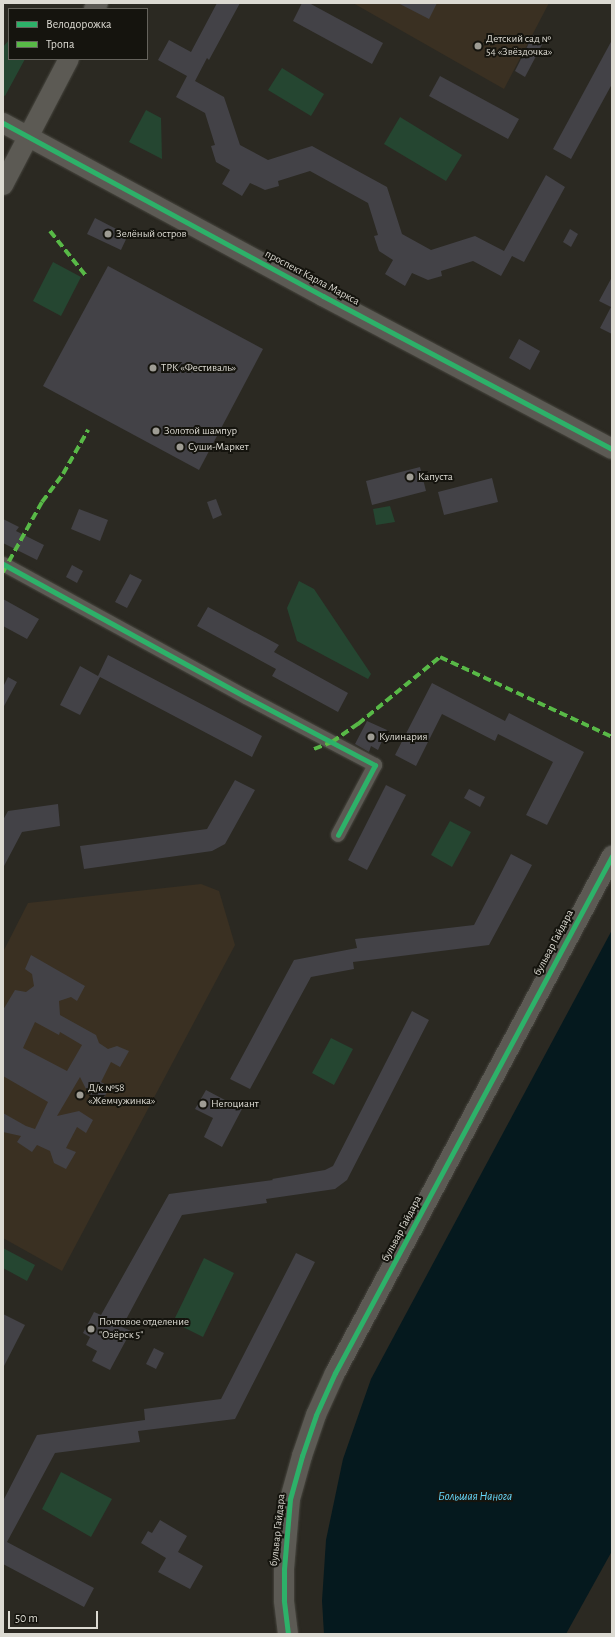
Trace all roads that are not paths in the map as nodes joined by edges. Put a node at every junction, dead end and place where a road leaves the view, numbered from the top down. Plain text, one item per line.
1 (68, 60) edge
2 (3, 123) edge
3 (29, 137) junction
4 (3, 185) edge
5 (612, 449) edge
6 (3, 564) edge
7 (338, 835) dead end
8 (612, 856) edge
9 (288, 1634) edge

1 - 3 street
2 - 3 street, проспект Карла Маркса
3 - 4 street
3 - 5 street, проспект Карла Маркса
6 - 7 street
8 - 9 street, бульвар Гайдара

